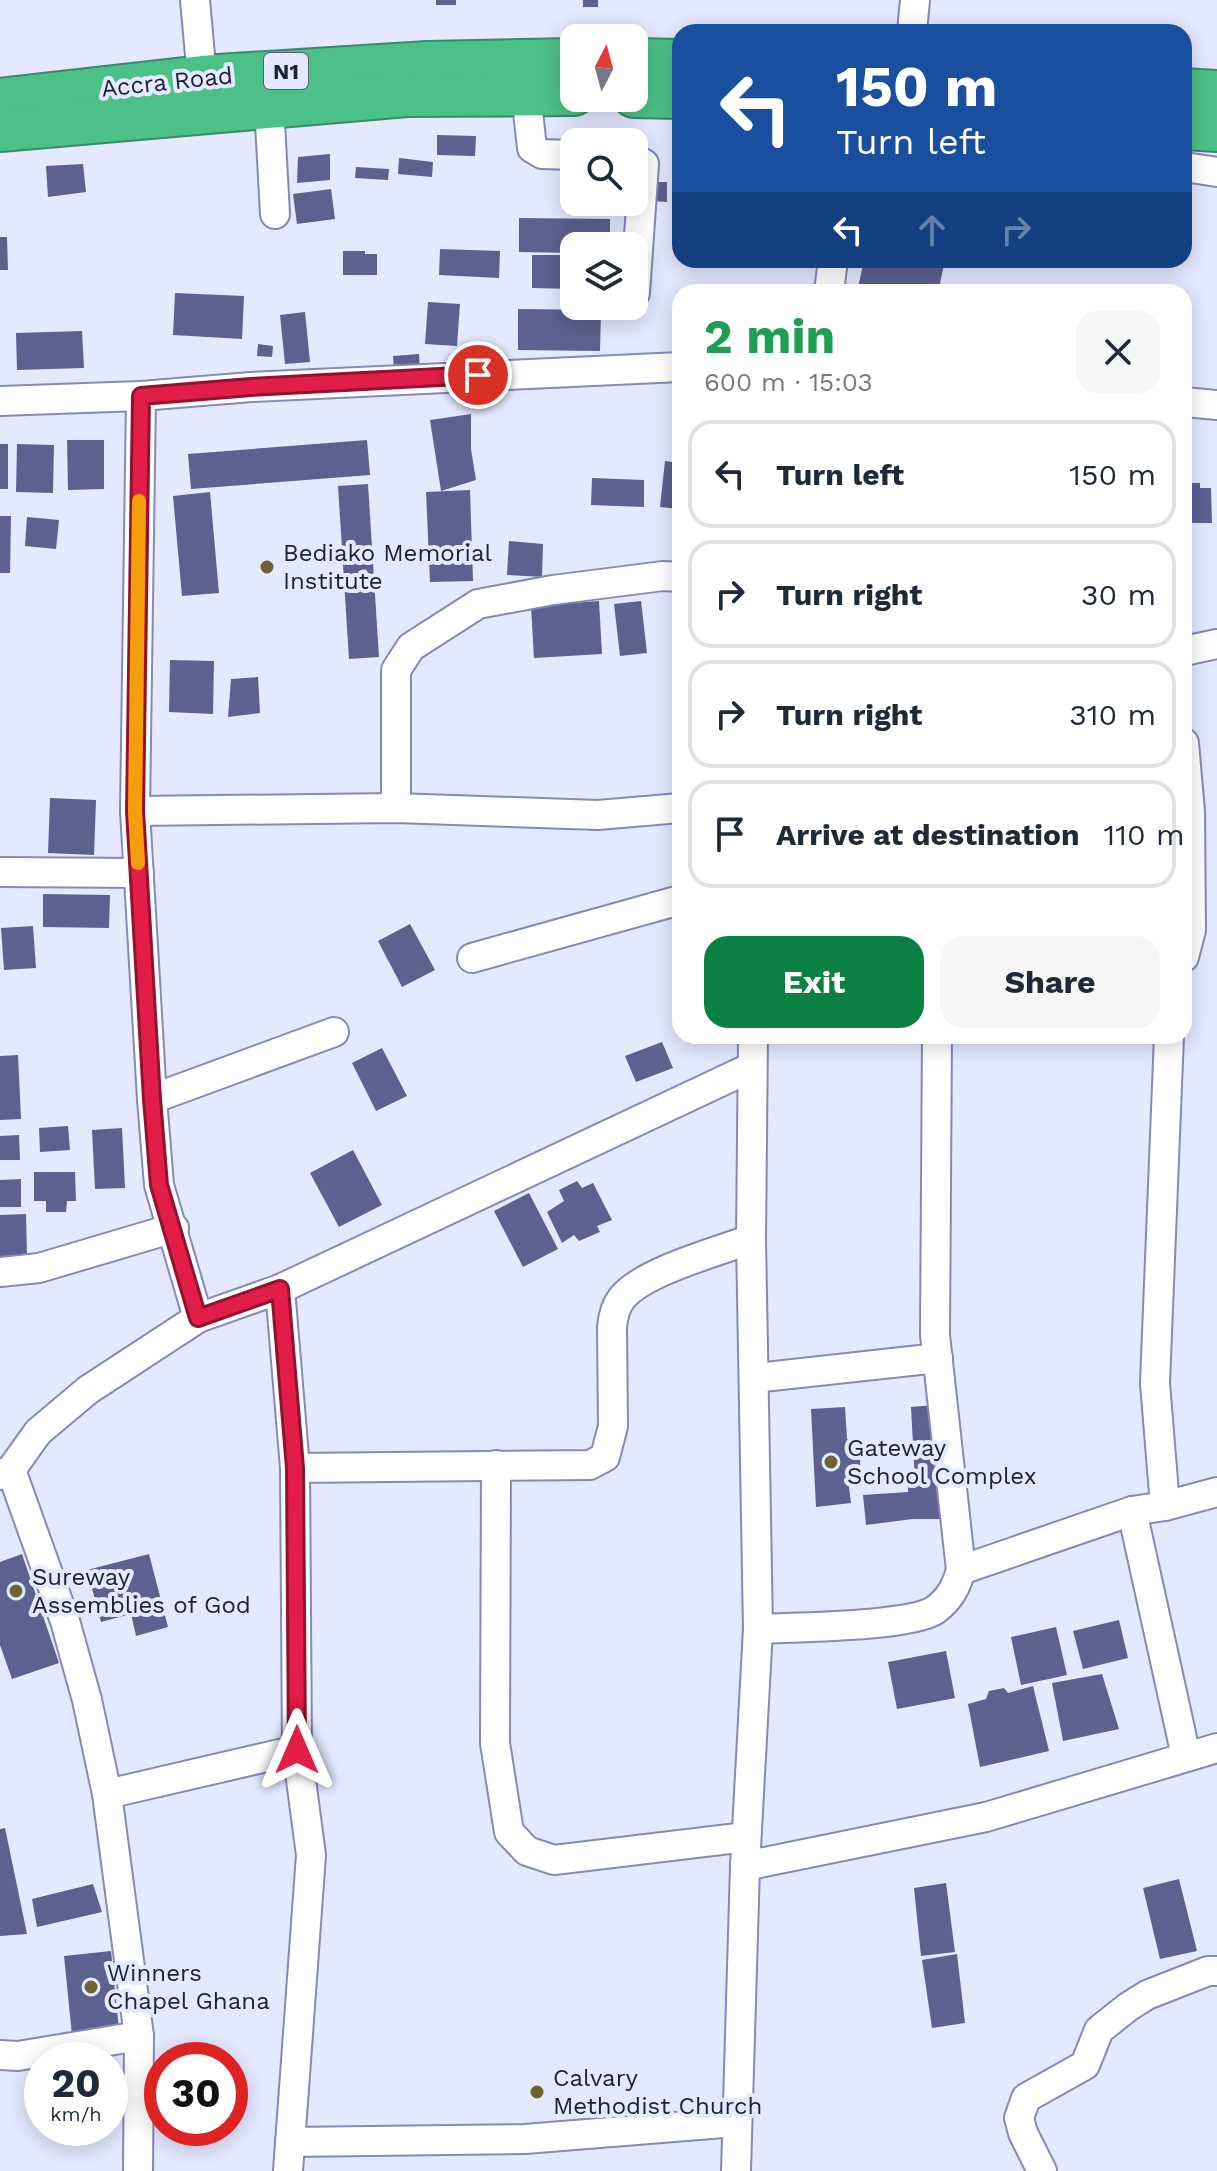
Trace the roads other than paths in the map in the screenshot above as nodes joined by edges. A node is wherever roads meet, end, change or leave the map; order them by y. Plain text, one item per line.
1 (195, 0) edge
2 (915, 0) edge
3 (913, 24) edge
4 (560, 60) edge
5 (648, 60) edge
6 (672, 61) edge
7 (202, 77) junction
8 (1192, 90) edge
9 (1217, 92) edge
10 (526, 93) junction
11 (560, 94) edge
12 (648, 96) edge
13 (672, 97) edge
14 (269, 105) junction
15 (2, 126) edge
16 (1192, 128) edge
17 (1217, 130) edge
18 (560, 155) edge
19 (1192, 167) edge
20 (1217, 172) edge
21 (275, 214) dead end
22 (672, 367) edge
23 (141, 396) junction
24 (0, 401) edge
25 (1192, 403) edge
26 (1217, 405) edge
27 (672, 577) edge
28 (1217, 644) edge
29 (1192, 649) edge
30 (396, 808) junction
31 (672, 809) edge
32 (135, 811) junction
33 (1192, 847) edge
34 (0, 872) edge
35 (139, 873) junction
36 (672, 902) edge
37 (1197, 936) edge
38 (472, 958) dead end
39 (334, 1032) dead end
40 (753, 1044) edge
41 (937, 1044) edge
42 (1169, 1044) edge
43 (752, 1067) junction
44 (152, 1099) junction
45 (174, 1228) junction
46 (751, 1239) junction
47 (0, 1272) edge
48 (280, 1289) junction
49 (198, 1318) junction
50 (938, 1358) junction
51 (755, 1378) junction
52 (496, 1465) junction
53 (295, 1468) junction
54 (5, 1473) edge
55 (1217, 1492) edge
56 (1165, 1506) junction
57 (1132, 1511) junction
58 (961, 1570) junction
59 (758, 1629) junction
60 (1217, 1748) edge
61 (297, 1750) junction
62 (1186, 1756) junction
63 (107, 1794) junction
64 (746, 1837) junction
65 (745, 1866) junction
66 (1217, 1971) edge
67 (139, 2036) junction
68 (0, 2055) edge
69 (736, 2122) junction
70 (290, 2142) junction
71 (138, 2171) edge
72 (288, 2171) edge
73 (736, 2171) edge
74 (1042, 2171) edge

1 - 7 street
2 - 3 street
4 - 7 highway, Accra Road / N1
5 - 6 highway
7 - 15 highway, Accra Road / N1
8 - 9 highway
10 - 11 highway, Accra Road / N1
10 - 14 highway, Accra Road / N1
10 - 18 street
12 - 13 highway
14 - 15 highway, Accra Road / N1
14 - 21 street
16 - 17 highway
19 - 20 street
22 - 23 street
23 - 24 street
23 - 32 street
25 - 26 street
27 - 30 street
28 - 29 street
30 - 31 street
30 - 32 street
32 - 35 street
33 - 37 street
34 - 35 street
35 - 44 street
36 - 38 street
39 - 44 street
40 - 43 street
41 - 50 street
42 - 56 street
43 - 46 street
43 - 48 street
44 - 45 street
45 - 47 street
45 - 49 street
46 - 51 street
46 - 52 street
48 - 49 street
48 - 53 street
49 - 54 street
50 - 51 street
50 - 58 street
51 - 59 street
52 - 53 street
52 - 64 street
53 - 61 street
54 - 63 street
55 - 56 street
56 - 57 street
57 - 58 street
57 - 62 street
58 - 59 street
59 - 64 street
60 - 62 street
61 - 63 street
61 - 70 street
62 - 65 street
63 - 67 street
64 - 65 street
65 - 69 street
66 - 74 street
67 - 68 street
67 - 71 street
69 - 70 street
69 - 73 street
70 - 72 street

